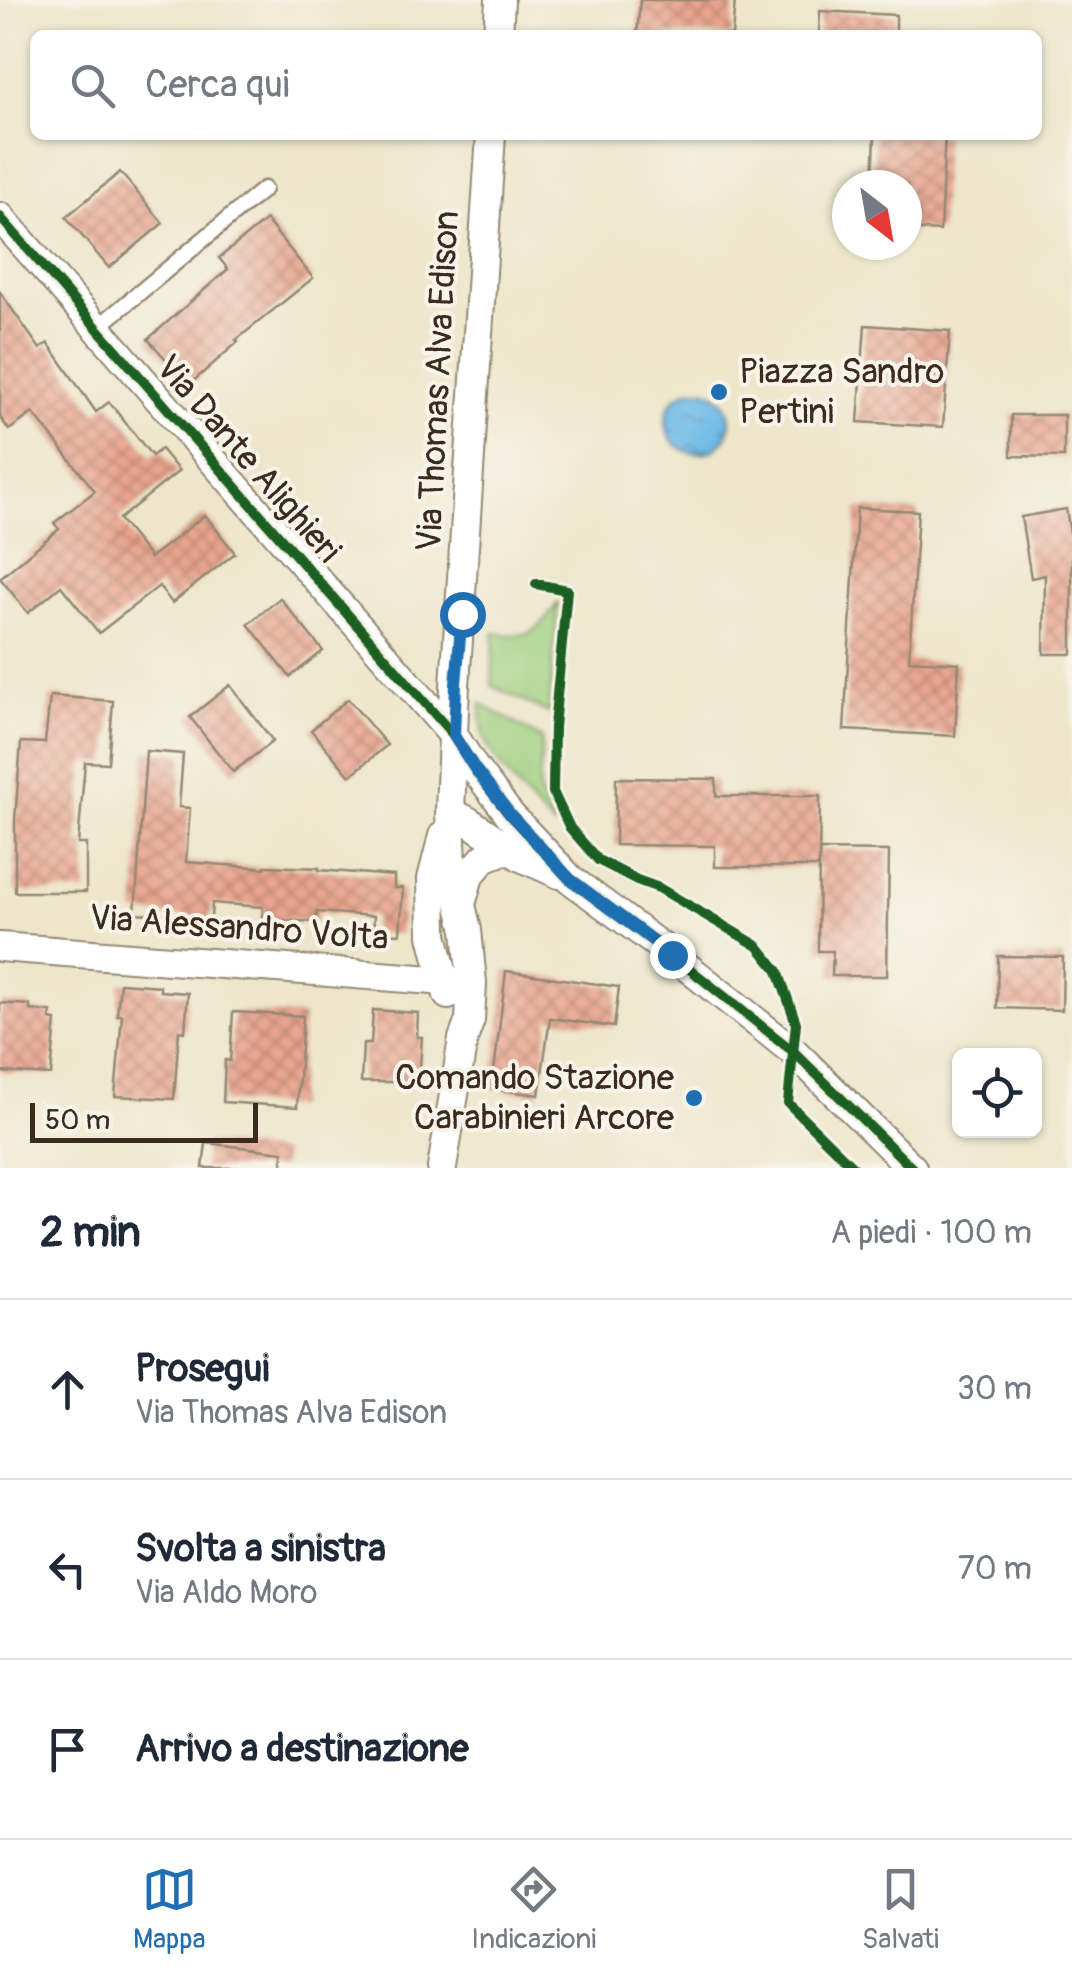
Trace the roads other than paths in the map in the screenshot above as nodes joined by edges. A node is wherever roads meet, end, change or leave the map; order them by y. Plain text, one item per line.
1 (500, 0) edge
2 (498, 30) edge
3 (491, 140) edge
4 (264, 188) dead end
5 (0, 217) edge
6 (97, 328) junction
7 (454, 736) junction
8 (450, 812) junction
9 (509, 848) junction
10 (570, 879) junction
11 (460, 904) junction
12 (0, 947) edge
13 (443, 982) junction
14 (472, 983) junction
15 (463, 1039) junction
16 (442, 1168) edge
17 (912, 1168) edge

1 - 2 street
3 - 7 street, Via Thomas Alva Edison
4 - 6 lane
5 - 6 street, Via Dante Alighieri
6 - 7 street, Via Dante Alighieri
7 - 8 street, Via Thomas Alva Edison
7 - 10 street, Via Dante Alighieri
8 - 9 street
8 - 11 street, Via Thomas Alva Edison
8 - 13 street, Via Thomas Alva Edison
9 - 10 street
9 - 11 street
10 - 17 street
11 - 14 street, Via Thomas Alva Edison
12 - 13 street, Via Alessandro Volta
13 - 14 street, Via Alessandro Volta
13 - 15 street, Via Thomas Alva Edison
14 - 15 street, Via Thomas Alva Edison
15 - 16 street, Via Thomas Alva Edison

